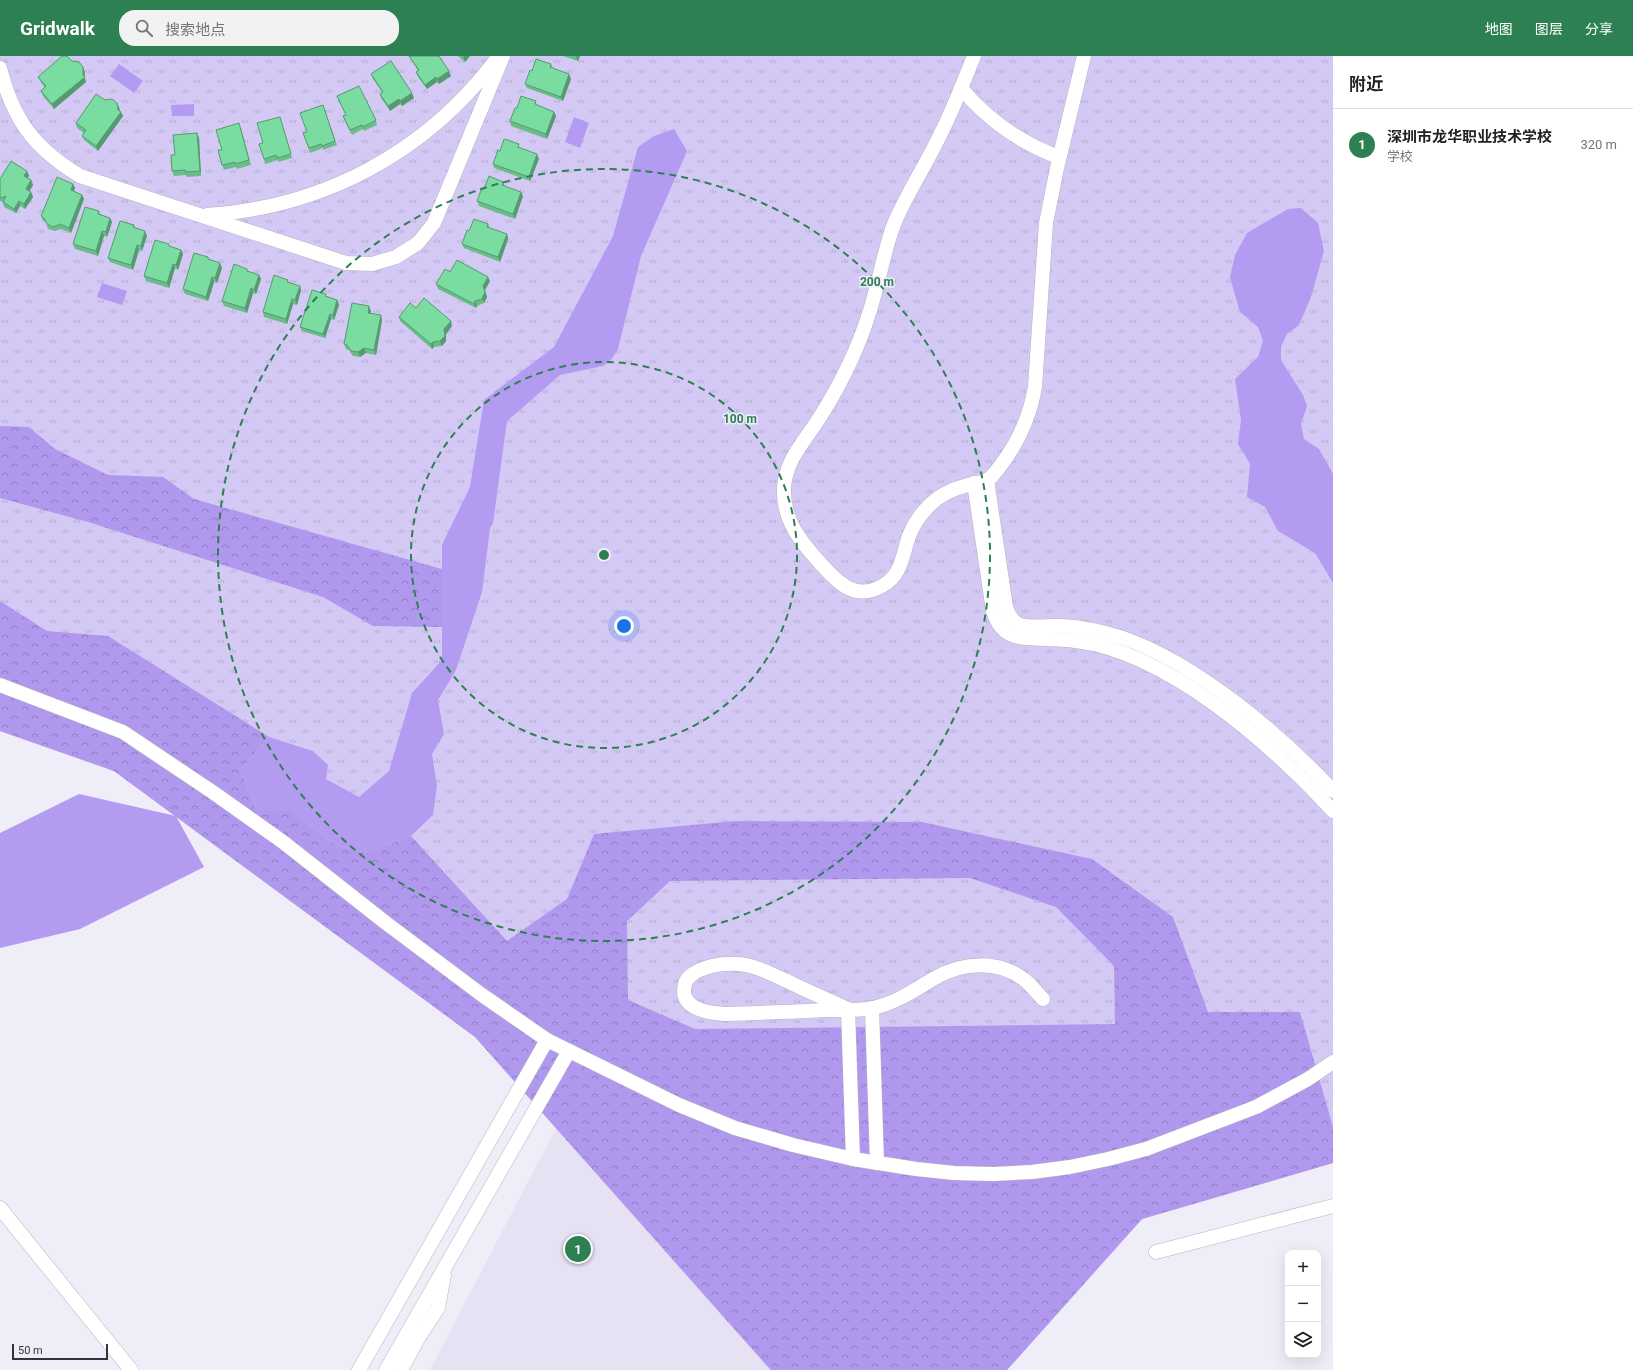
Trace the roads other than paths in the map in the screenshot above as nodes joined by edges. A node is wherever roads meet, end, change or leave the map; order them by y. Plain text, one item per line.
1 (499, 56) edge
2 (503, 56) edge
3 (974, 56) edge
4 (1084, 56) edge
5 (0, 68) edge
6 (961, 88) junction
7 (1059, 157) junction
8 (200, 215) junction
9 (981, 482) junction
10 (0, 685) edge
11 (1333, 791) edge
12 (1333, 811) edge
13 (1043, 999) dead end
14 (872, 1008) junction
15 (848, 1009) junction
16 (547, 1040) junction
17 (569, 1051) junction
18 (1333, 1062) edge
19 (853, 1159) junction
20 (877, 1163) junction
21 (1333, 1206) edge
22 (0, 1208) edge
23 (1156, 1252) dead end
24 (446, 1265) junction
25 (132, 1370) edge
26 (359, 1370) edge
27 (386, 1370) edge
28 (401, 1370) edge

1 - 8 street
2 - 8 street
3 - 6 street
4 - 7 street
5 - 8 street
6 - 7 street
6 - 9 street
7 - 9 street
9 - 11 street
9 - 12 street
10 - 16 street
13 - 14 street
14 - 15 street
14 - 20 street
15 - 15 street
15 - 19 street
16 - 17 street
16 - 26 street
17 - 19 street
17 - 24 street
18 - 20 street
19 - 20 street
21 - 23 street
22 - 25 street
24 - 27 street
24 - 28 street

